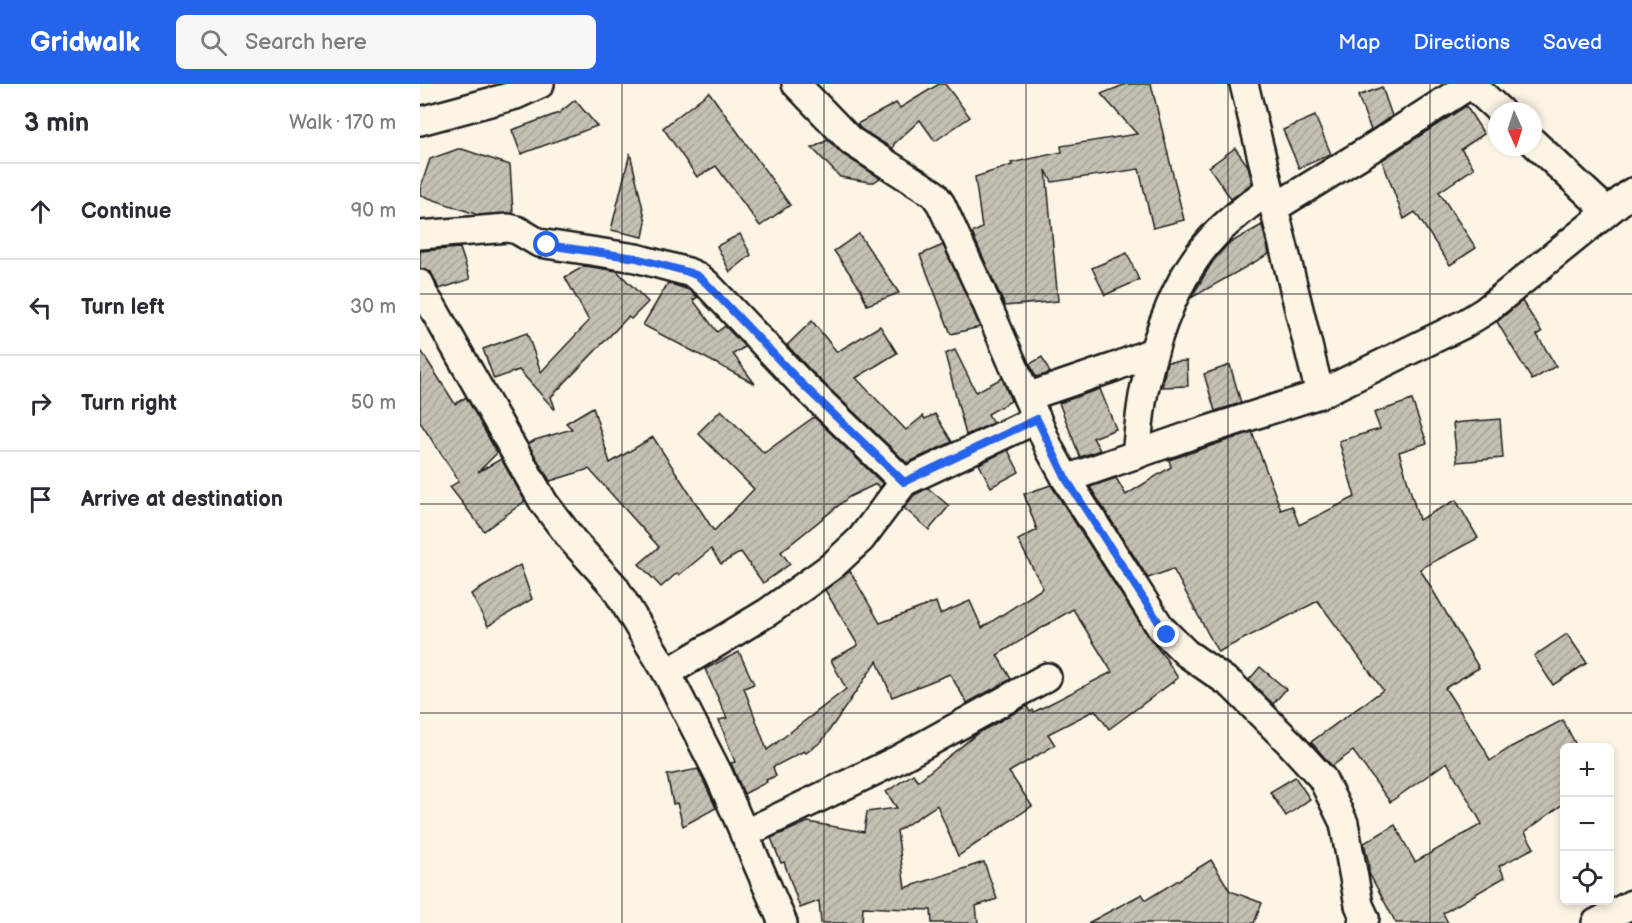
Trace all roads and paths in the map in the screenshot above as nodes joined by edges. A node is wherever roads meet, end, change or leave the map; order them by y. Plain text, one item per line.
1 (540, 84) edge
2 (796, 84) edge
3 (1244, 84) edge
4 (1471, 84) edge
5 (1490, 102) edge
6 (420, 121) edge
7 (1542, 150) edge
8 (1632, 192) edge
9 (1272, 199) junction
10 (1607, 211) junction
11 (420, 236) edge
12 (420, 284) edge
13 (1154, 351) junction
14 (1320, 394) junction
15 (1032, 408) junction
16 (1136, 455) junction
17 (1066, 479) junction
18 (904, 482) junction
19 (667, 673) junction
20 (1047, 677) dead end
21 (744, 834) junction
22 (1632, 904) edge
23 (783, 923) edge
24 (1362, 923) edge
25 (1596, 923) edge

1 - 6 street
2 - 15 street
3 - 9 street
4 - 5 street
4 - 9 street
7 - 10 street
8 - 10 street
9 - 13 street
9 - 14 street
10 - 14 street
11 - 18 street
12 - 19 street
13 - 15 street
13 - 16 street
14 - 16 street
15 - 17 street
15 - 18 street
16 - 17 street
17 - 24 street
18 - 19 street
19 - 21 street
20 - 21 street
21 - 23 street
22 - 25 street

